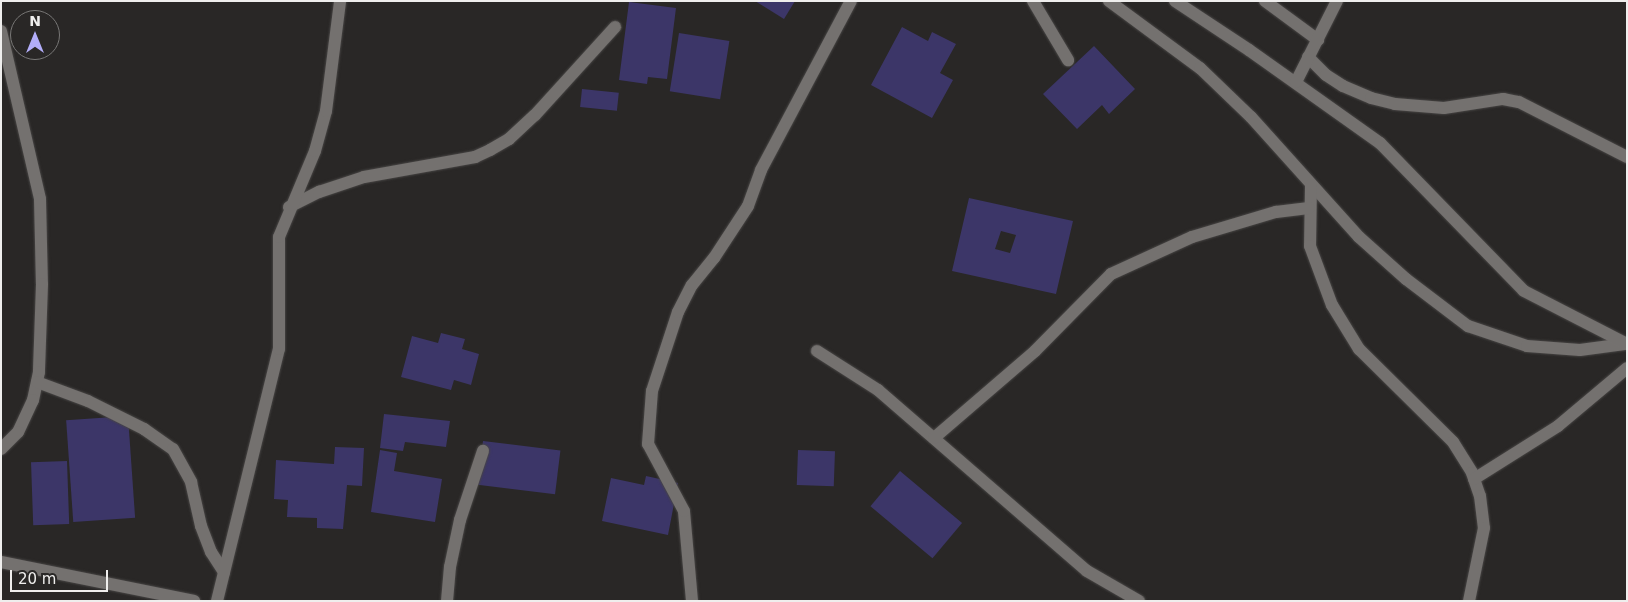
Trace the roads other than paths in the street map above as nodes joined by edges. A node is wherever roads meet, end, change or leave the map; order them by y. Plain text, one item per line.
1 (340, 1) edge
2 (851, 1) edge
3 (1033, 1) edge
4 (1110, 1) edge
5 (1175, 1) edge
6 (1265, 1) edge
7 (1338, 1) edge
8 (615, 26) dead end
9 (1, 31) edge
10 (1318, 40) junction
11 (1308, 57) junction
12 (1068, 60) dead end
13 (1296, 82) junction
14 (1627, 157) edge
15 (1311, 185) junction
16 (289, 207) junction
17 (1309, 208) junction
18 (1626, 344) edge
19 (817, 351) dead end
20 (1627, 368) edge
21 (37, 382) junction
22 (934, 438) junction
23 (1, 449) edge
24 (483, 452) dead end
25 (1474, 479) junction
26 (1, 562) edge
27 (224, 572) junction
28 (194, 601) edge
29 (217, 601) edge
30 (447, 601) edge
31 (692, 601) edge
32 (1139, 601) edge
33 (1469, 601) edge

1 - 16 street
2 - 31 street
3 - 12 street
4 - 15 street
5 - 13 street
6 - 10 street
7 - 10 street
8 - 16 street
9 - 21 street
10 - 11 street
11 - 13 street
11 - 14 street
13 - 18 street
15 - 17 street
15 - 18 street
16 - 27 street
17 - 22 street
17 - 25 street
19 - 22 street
20 - 25 street
21 - 23 street
21 - 27 street
22 - 32 street
24 - 30 street
25 - 33 street
26 - 28 street
27 - 29 street

